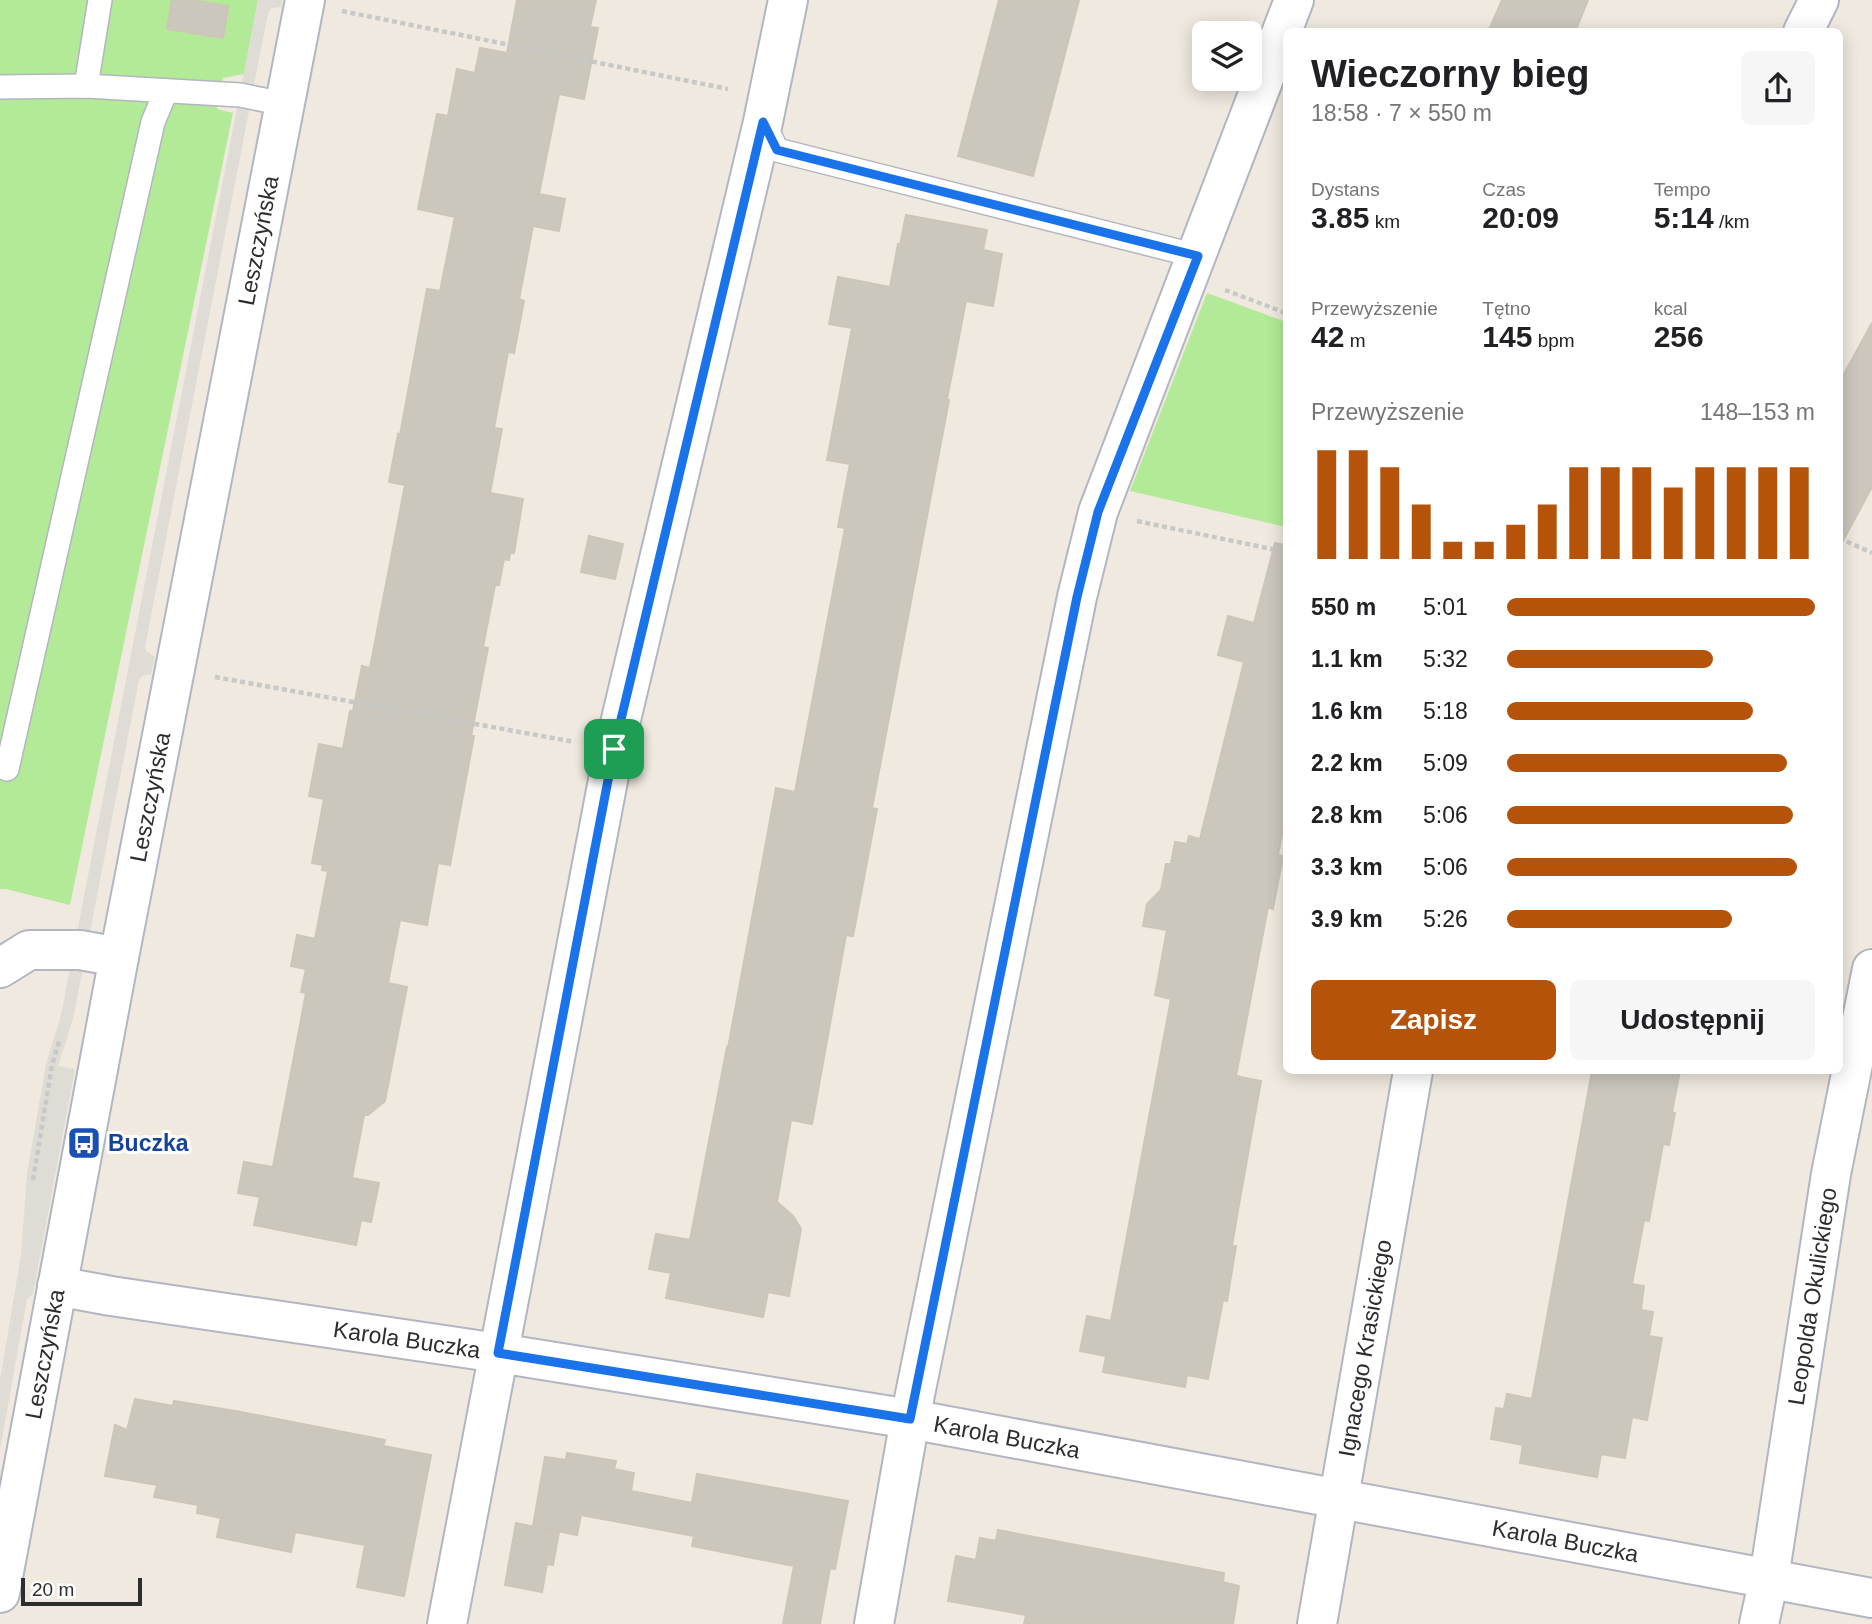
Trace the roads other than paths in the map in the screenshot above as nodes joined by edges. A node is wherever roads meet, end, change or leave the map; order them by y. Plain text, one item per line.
1 (100, 0) edge
2 (788, 0) edge
3 (1294, 0) edge
4 (1819, 0) edge
5 (305, 1) edge
6 (1284, 28) edge
7 (1805, 28) edge
8 (1283, 29) edge
9 (86, 86) junction
10 (0, 88) edge
11 (166, 91) junction
12 (284, 104) junction
13 (763, 122) junction
14 (1198, 256) junction
15 (7, 769) dead end
16 (119, 957) junction
17 (0, 968) edge
18 (1872, 969) edge
19 (1412, 1074) edge
20 (57, 1286) junction
21 (498, 1353) junction
22 (910, 1419) junction
23 (1339, 1499) junction
24 (1769, 1578) junction
25 (0, 1593) edge
26 (1872, 1598) edge
27 (447, 1624) edge
28 (874, 1624) edge
29 (1317, 1624) edge
30 (1759, 1624) edge

1 - 9 lane
2 - 13 street
3 - 6 street
4 - 7 street
5 - 12 street, Leszczyńska
8 - 14 street
9 - 10 lane
9 - 11 lane
11 - 12 lane
11 - 15 lane
12 - 16 street, Leszczyńska
13 - 14 lane
13 - 21 street
14 - 22 street
16 - 17 street
16 - 20 street, Leszczyńska
18 - 24 street, Leopolda Okulickiego
19 - 23 street, Ignacego Krasickiego
20 - 21 street, Karola Buczka
20 - 25 street, Leszczyńska
21 - 22 street, Karola Buczka
21 - 27 street
22 - 23 street, Karola Buczka
22 - 28 street
23 - 24 street, Karola Buczka
23 - 29 street, Ignacego Krasickiego
24 - 26 street, Karola Buczka
24 - 30 street, Leopolda Okulickiego

